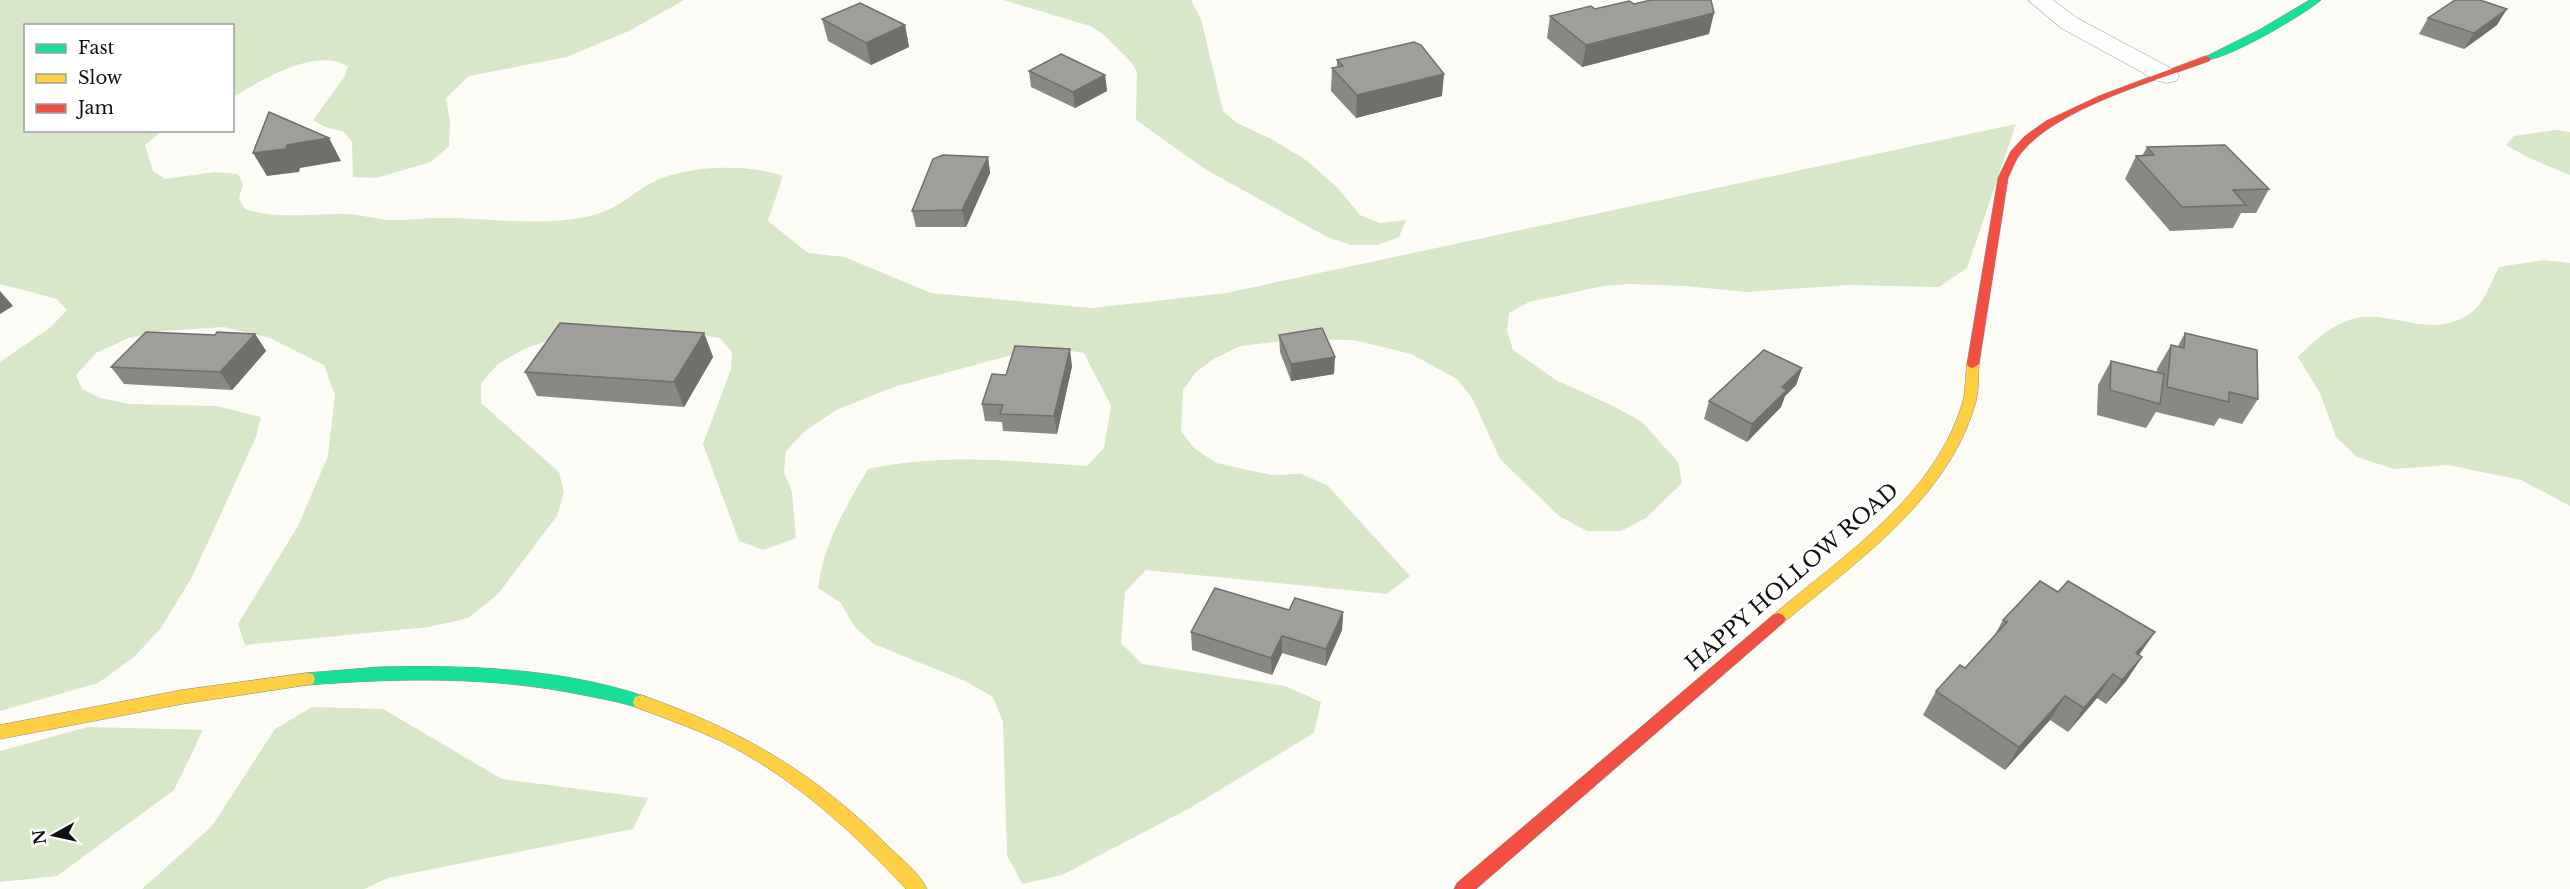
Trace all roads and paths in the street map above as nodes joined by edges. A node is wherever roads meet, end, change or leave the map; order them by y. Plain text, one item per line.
1 (2039, 0) edge
2 (2316, 0) edge
3 (2168, 76) junction
4 (0, 732) edge
5 (918, 889) edge
6 (1463, 889) edge

1 - 3 street
2 - 3 street, HAPPY HOLLOW ROAD
3 - 6 street, HAPPY HOLLOW ROAD
4 - 5 street

